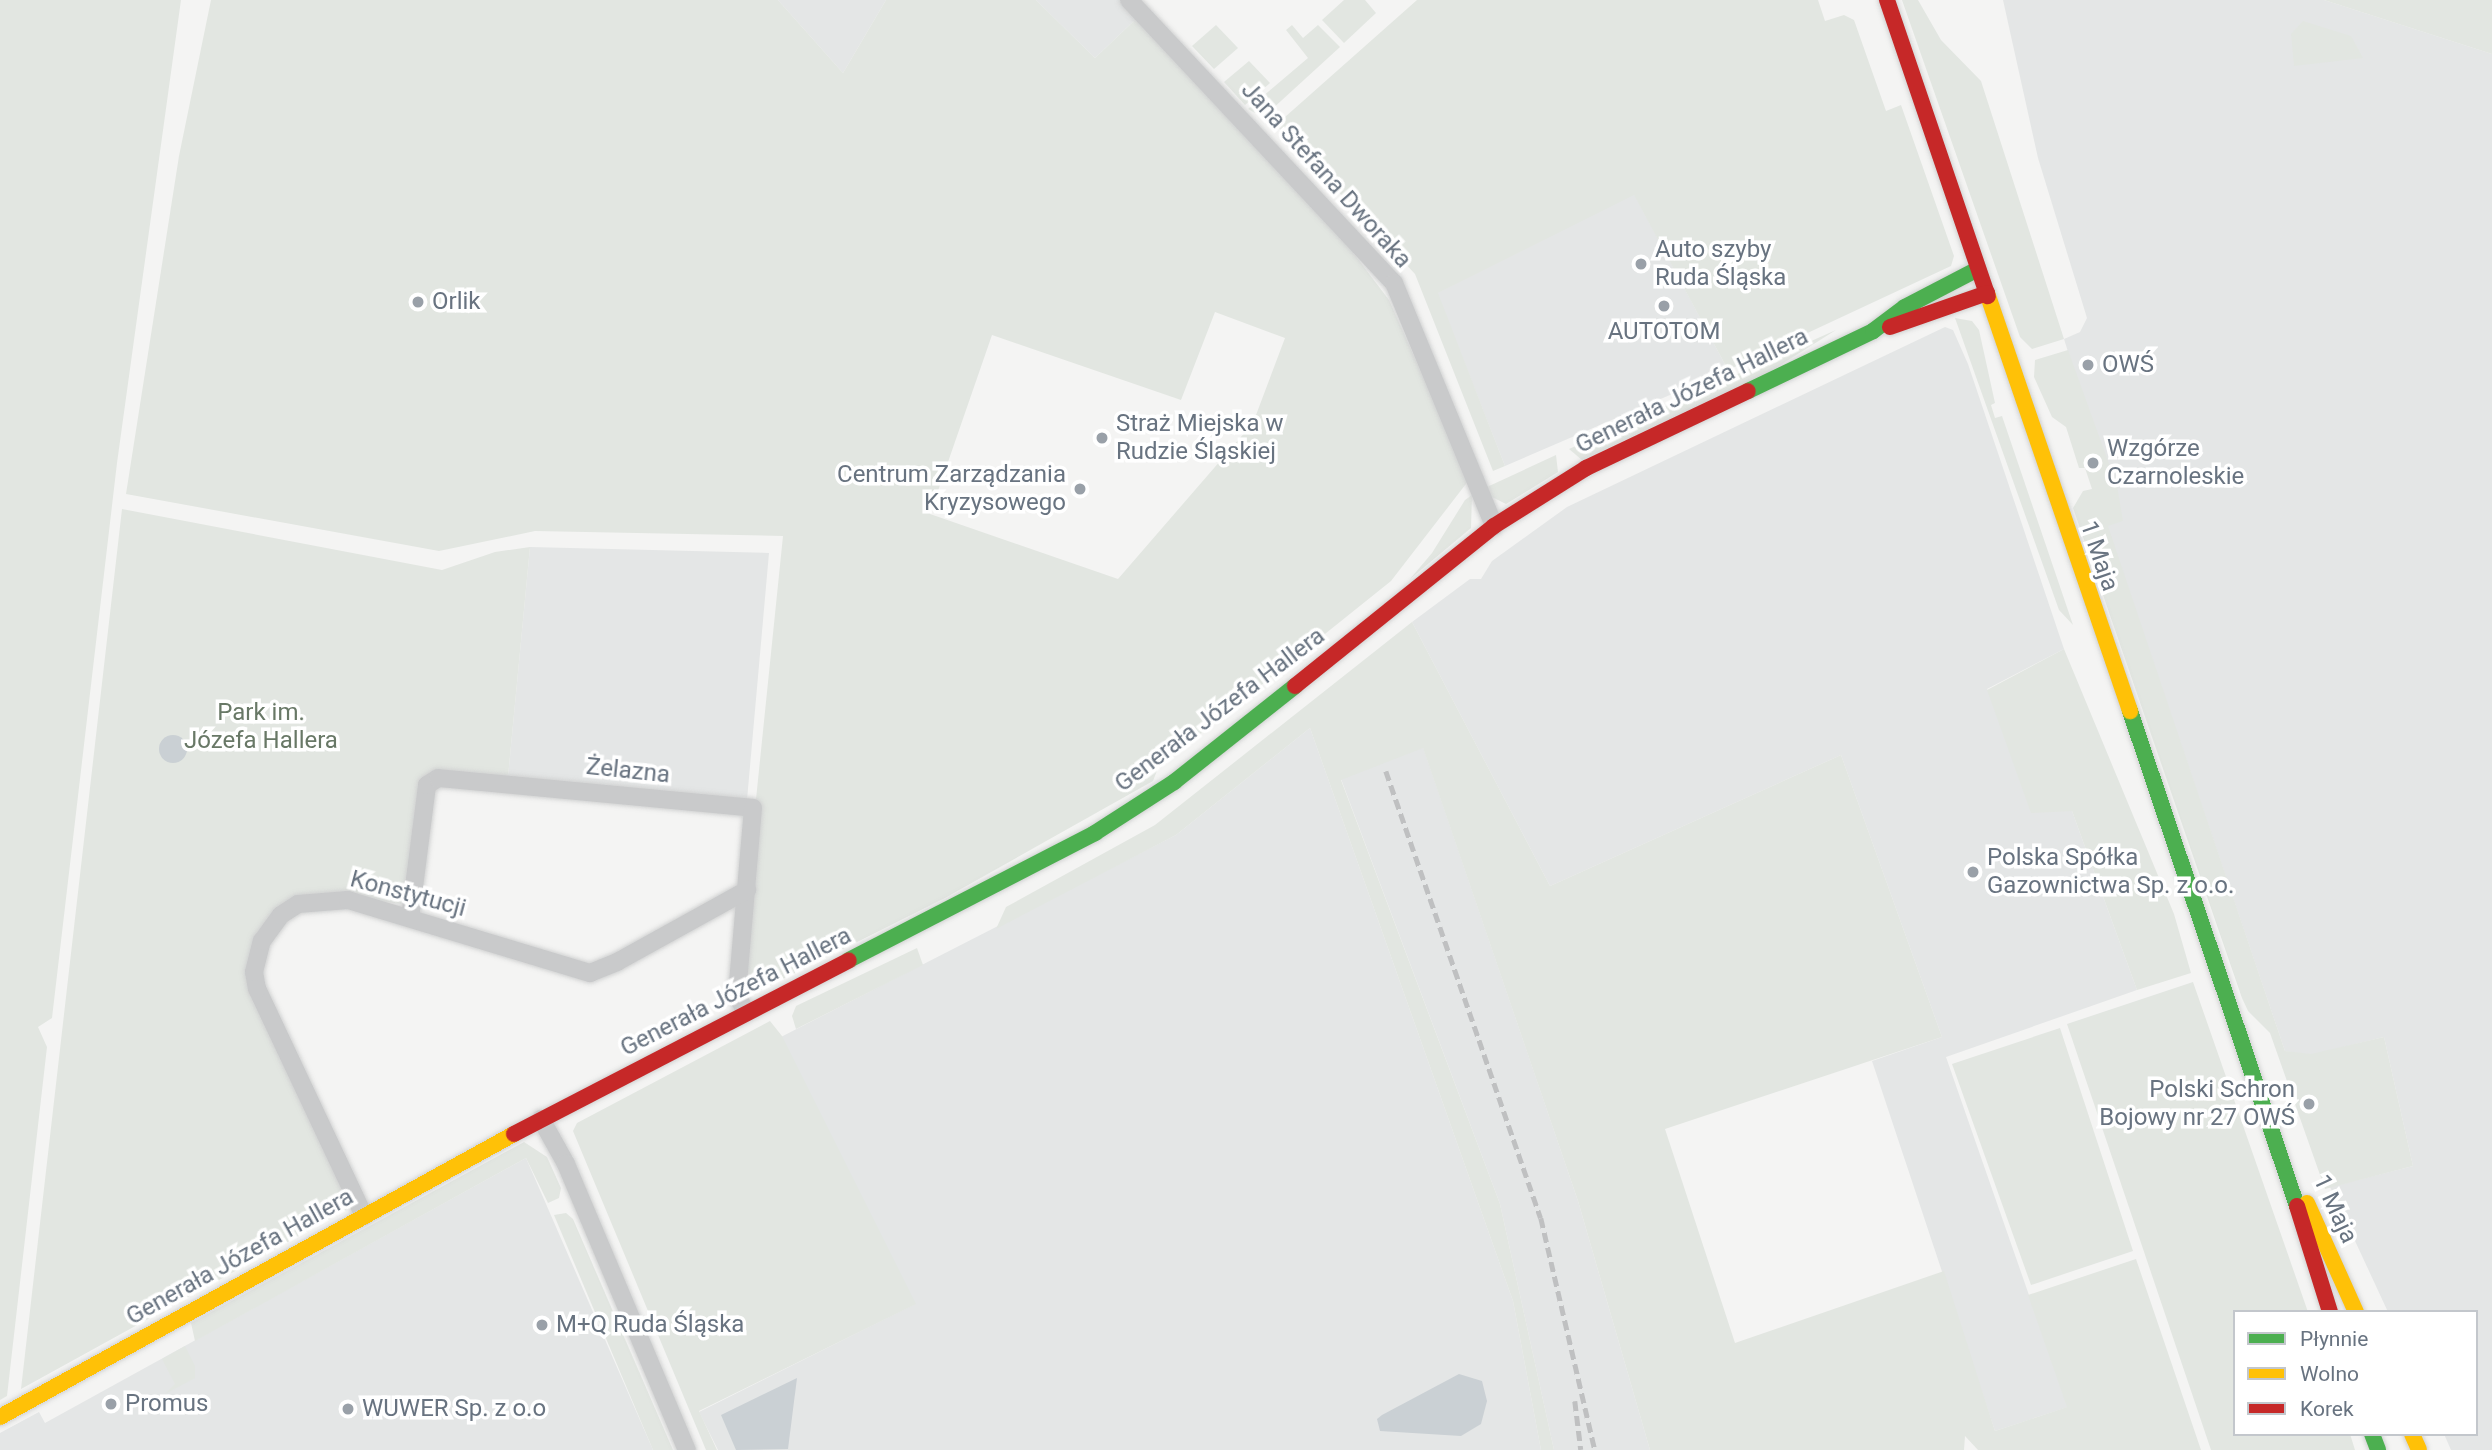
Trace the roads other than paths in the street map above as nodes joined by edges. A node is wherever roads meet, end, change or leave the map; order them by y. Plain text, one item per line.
1 (1129, 0) edge
2 (1887, 0) edge
3 (1978, 269) junction
4 (1987, 293) junction
5 (1873, 331) junction
6 (1494, 526) junction
7 (747, 890) junction
8 (410, 918) junction
9 (746, 1013) junction
10 (541, 1119) junction
11 (2272, 1126) junction
12 (364, 1216) junction
13 (2329, 1310) edge
14 (2355, 1310) edge
15 (0, 1417) edge
16 (687, 1450) edge

1 - 6 street, Jana Stefana Dworaka
2 - 3 street, 1 Maja
3 - 4 street, 1 Maja
3 - 5 street, Generała Józefa Hallera
4 - 5 street, Generała Józefa Hallera
4 - 11 street, 1 Maja
5 - 6 street, Generała Józefa Hallera
6 - 9 street, Generała Józefa Hallera
7 - 8 street, Konstytucji
7 - 8 street, Żelazna
7 - 9 street, Żelazna
8 - 12 street, Konstytucji
9 - 10 street, Generała Józefa Hallera
10 - 12 street, Generała Józefa Hallera
10 - 16 street
11 - 13 street, 1 Maja
11 - 14 street, 1 Maja
12 - 15 street, Generała Józefa Hallera

